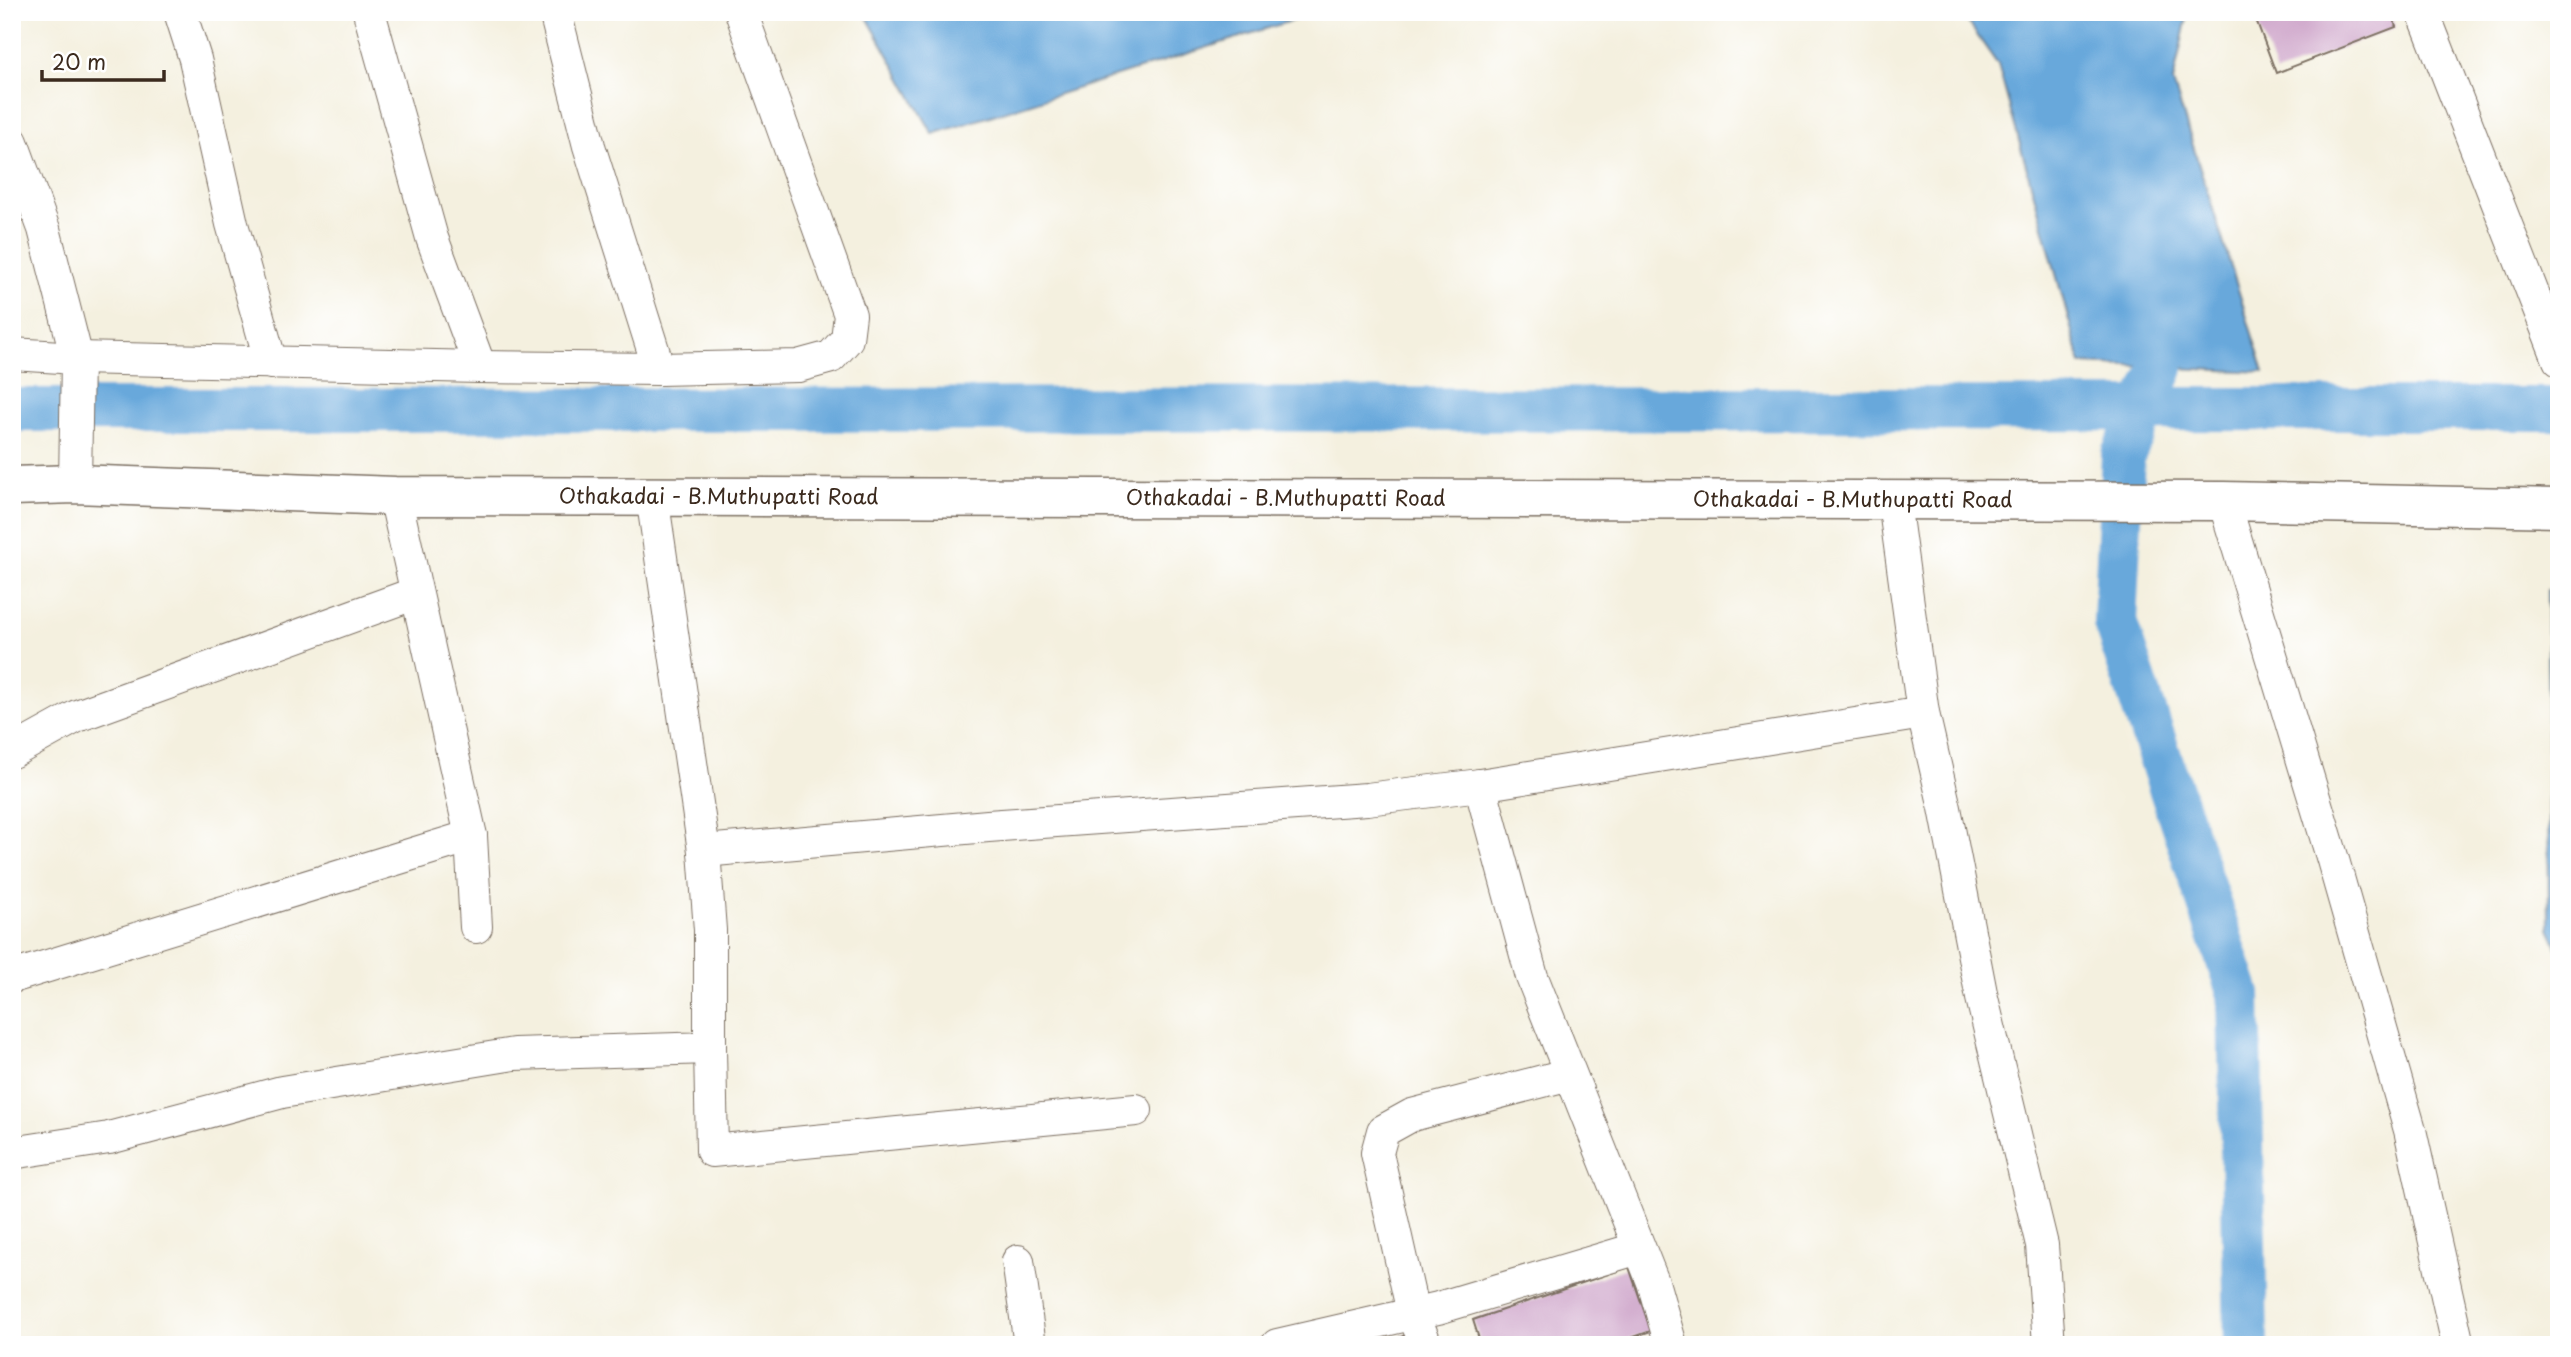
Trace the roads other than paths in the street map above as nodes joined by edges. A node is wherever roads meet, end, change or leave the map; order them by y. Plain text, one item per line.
1 (180, 12) edge
2 (369, 12) edge
3 (555, 12) edge
4 (741, 12) edge
5 (2423, 12) edge
6 (12, 142) edge
7 (12, 354) edge
8 (77, 358) junction
9 (2559, 360) edge
10 (271, 363) junction
11 (480, 367) junction
12 (660, 369) junction
13 (75, 484) junction
14 (12, 486) edge
15 (395, 496) junction
16 (652, 496) junction
17 (1894, 502) junction
18 (2224, 502) junction
19 (2559, 508) edge
20 (416, 593) junction
21 (1923, 713) junction
22 (12, 752) edge
23 (1480, 785) junction
24 (471, 836) junction
25 (704, 851) junction
26 (476, 927) dead end
27 (12, 977) edge
28 (710, 1048) junction
29 (1570, 1074) junction
30 (1136, 1110) dead end
31 (12, 1153) edge
32 (1639, 1248) junction
33 (1018, 1261) dead end
34 (1413, 1313) junction
35 (1030, 1345) edge
36 (1277, 1345) edge
37 (1426, 1345) edge
38 (1671, 1345) edge
39 (2049, 1345) edge
40 (2458, 1345) edge

1 - 10 street
2 - 11 street
3 - 12 street
4 - 12 street
5 - 9 street
6 - 8 street
7 - 8 street
8 - 10 street
8 - 13 street
10 - 11 street
11 - 12 street
13 - 14 main road, Othakadai - B.Muthupatti Road
13 - 15 main road, Othakadai - B.Muthupatti Road
15 - 16 main road, Othakadai - B.Muthupatti Road
15 - 20 street
16 - 17 main road, Othakadai - B.Muthupatti Road
16 - 25 street
17 - 18 main road, Othakadai - B.Muthupatti Road
17 - 21 street
18 - 19 main road, Othakadai - B.Muthupatti Road
18 - 40 street
20 - 22 street
20 - 24 street
21 - 23 street
21 - 39 street
23 - 25 street
23 - 29 street
24 - 26 street
24 - 27 street
25 - 28 street
28 - 30 street
28 - 31 street
29 - 32 street
29 - 34 street
32 - 34 street
32 - 38 street
33 - 35 street
34 - 36 street
34 - 37 street

